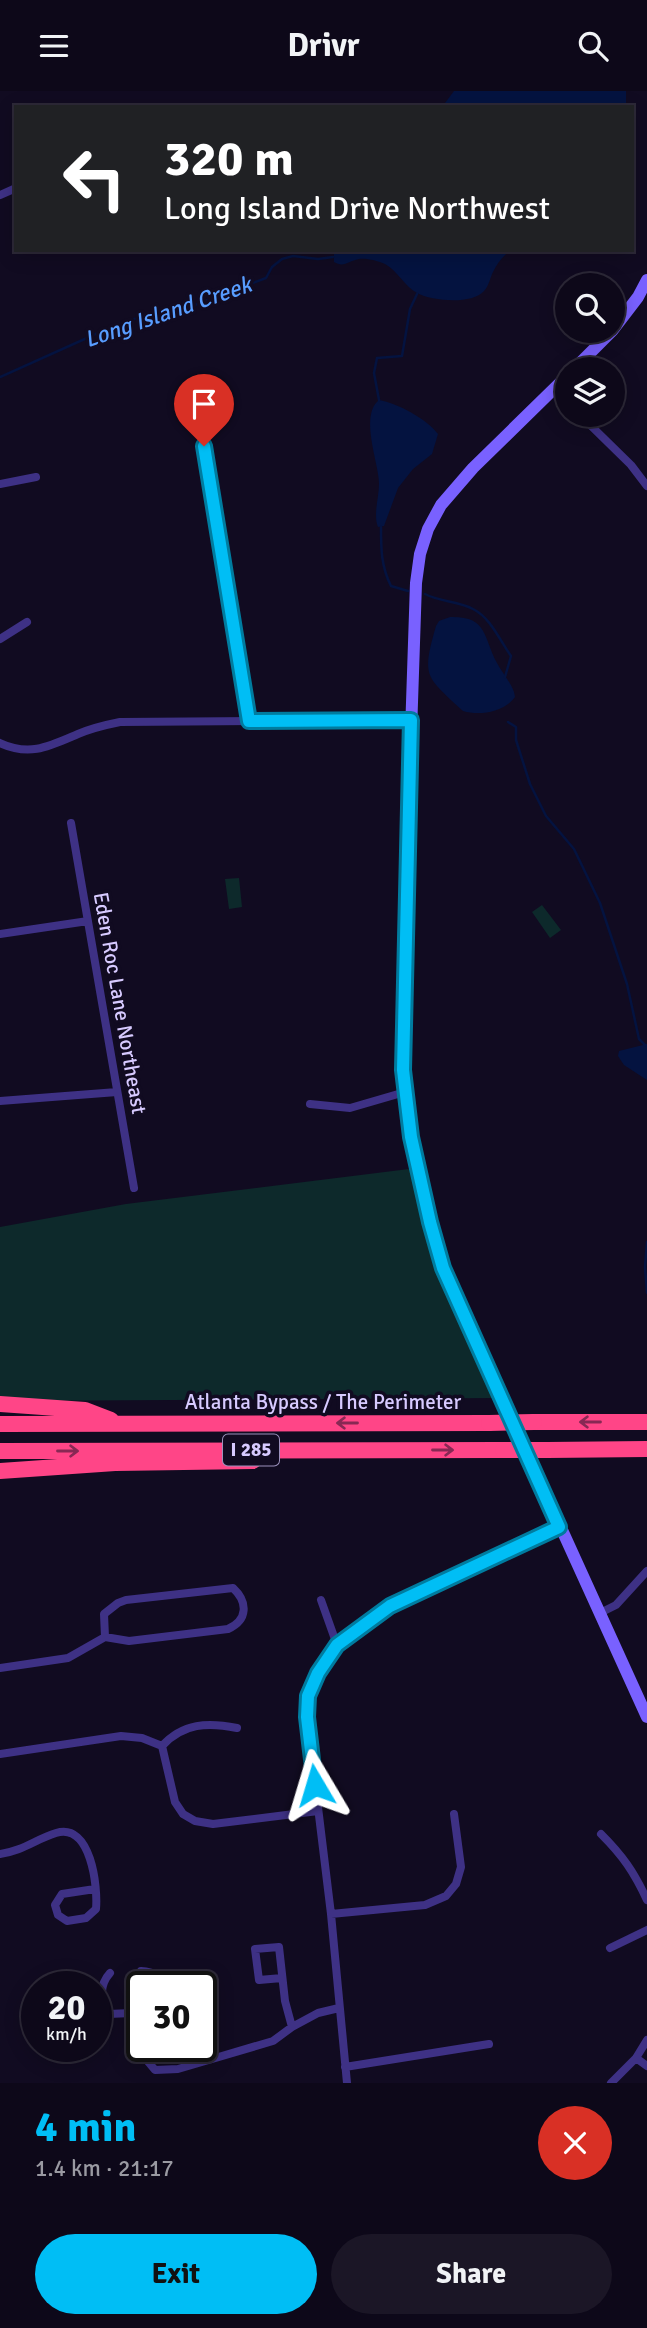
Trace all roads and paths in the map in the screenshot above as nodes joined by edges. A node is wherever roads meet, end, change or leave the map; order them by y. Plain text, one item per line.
1 (647, 280) edge
2 (625, 314) edge
3 (600, 343) edge
4 (586, 357) edge
5 (555, 387) edge
6 (552, 390) junction
7 (555, 393) edge
8 (592, 427) edge
9 (201, 428) dead end
10 (36, 477) dead end
11 (0, 484) edge
12 (647, 487) edge
13 (27, 622) dead end
14 (0, 639) edge
15 (411, 720) junction
16 (249, 721) junction
17 (0, 743) edge
18 (71, 823) dead end
19 (88, 921) junction
20 (0, 934) edge
21 (117, 1092) junction
22 (405, 1092) junction
23 (0, 1101) edge
24 (310, 1104) dead end
25 (134, 1188) dead end
26 (0, 1404) edge
27 (647, 1422) edge
28 (0, 1424) edge
29 (120, 1424) junction
30 (647, 1449) edge
31 (397, 1450) junction
32 (0, 1451) edge
33 (0, 1471) edge
34 (559, 1527) junction
35 (647, 1571) edge
36 (321, 1599) dead end
37 (600, 1613) junction
38 (102, 1639) junction
39 (337, 1645) junction
40 (0, 1668) edge
41 (647, 1717) edge
42 (237, 1728) dead end
43 (162, 1746) junction
44 (0, 1754) edge
45 (318, 1811) junction
46 (454, 1814) dead end
47 (601, 1834) dead end
48 (0, 1854) edge
49 (95, 1889) junction
50 (647, 1900) edge
51 (331, 1914) junction
52 (647, 1930) edge
53 (610, 1948) dead end
54 (282, 1978) junction
55 (339, 2008) junction
56 (292, 2027) junction
57 (647, 2040) edge
58 (489, 2044) dead end
59 (217, 2058) edge
60 (636, 2059) junction
61 (149, 2062) edge
62 (202, 2062) edge
63 (647, 2066) edge
64 (345, 2067) junction
65 (347, 2083) edge
66 (611, 2083) edge

1 - 2 street
3 - 4 street
5 - 6 street
6 - 7 street
6 - 15 street
8 - 12 street
9 - 16 street
10 - 11 street
13 - 14 street
15 - 16 street
15 - 22 street
16 - 17 street
18 - 19 street, Eden Roc Lane Northeast
19 - 20 street
19 - 21 street, Eden Roc Lane Northeast
21 - 23 street
21 - 25 street, Eden Roc Lane Northeast
22 - 24 street
22 - 34 street
26 - 29 highway
27 -> 29 highway, Atlanta Bypass / The Perimeter / I 285, bridge
28 - 29 highway, Atlanta Bypass / The Perimeter / I 285
31 -> 30 highway, I 285, bridge
32 -> 31 highway, I 285
31 - 33 highway
34 - 37 street
34 - 39 street
35 - 37 street
36 - 39 street
37 - 41 street
38 - 38 street
38 - 40 street
39 - 45 street
42 - 43 street
43 - 44 street
43 - 45 street
45 - 51 street
46 - 51 street
47 - 50 street
48 - 49 street
49 - 49 street
51 - 55 street
52 - 53 street
54 - 54 street
54 - 56 street
55 - 56 street
55 - 64 street
56 - 59 street
57 - 60 street
58 - 64 street
60 - 63 street
60 - 66 street
61 - 62 street
64 - 65 street

